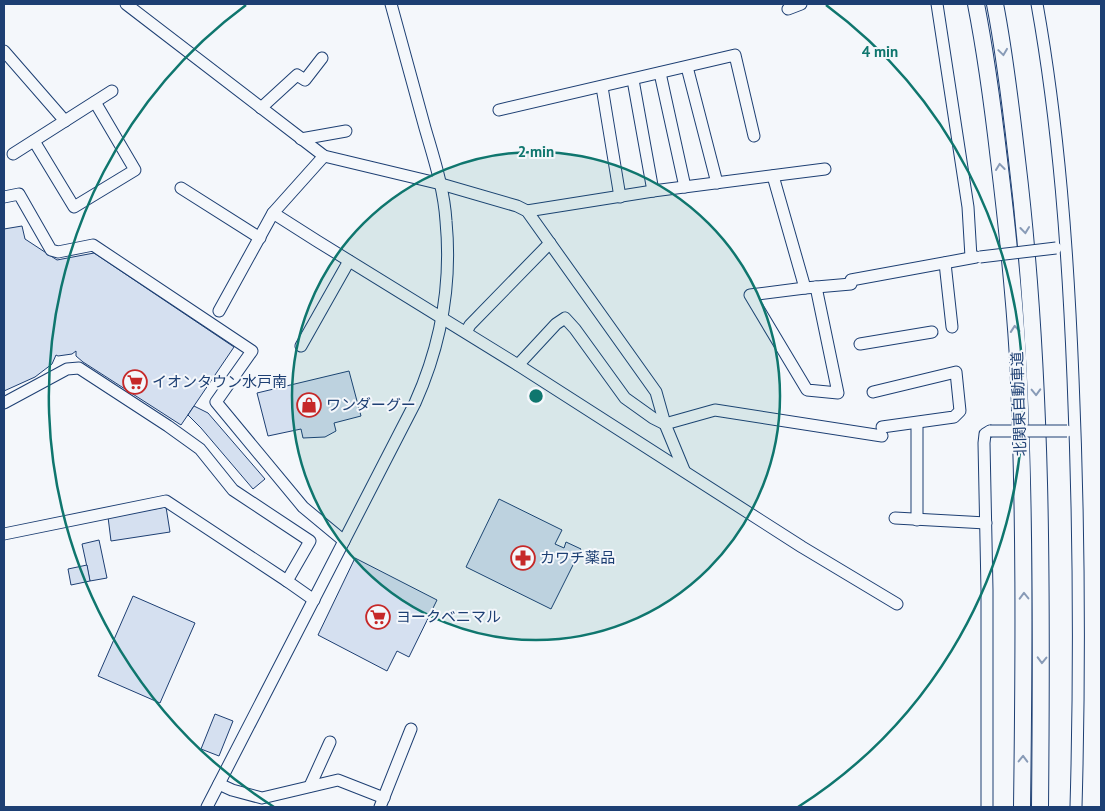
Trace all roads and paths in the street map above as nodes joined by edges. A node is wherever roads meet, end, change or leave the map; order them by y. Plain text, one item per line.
1 (126, 4) edge
2 (391, 4) edge
3 (801, 4) edge
4 (937, 4) edge
5 (976, 4) edge
6 (995, 4) edge
7 (1037, 4) edge
8 (788, 8) dead end
9 (4, 51) edge
10 (322, 58) dead end
11 (687, 67) junction
12 (660, 73) junction
13 (633, 80) junction
14 (602, 87) junction
15 (112, 91) dead end
16 (95, 102) junction
17 (261, 108) junction
18 (499, 110) dead end
19 (65, 121) junction
20 (346, 131) dead end
21 (754, 136) dead end
22 (301, 139) junction
23 (34, 141) junction
24 (13, 154) dead end
25 (324, 156) junction
26 (825, 169) dead end
27 (773, 176) junction
28 (717, 183) junction
29 (441, 184) junction
30 (685, 187) junction
31 (181, 188) dead end
32 (653, 191) junction
33 (4, 197) edge
34 (620, 197) junction
35 (527, 211) junction
36 (273, 213) junction
37 (260, 238) junction
38 (550, 243) junction
39 (1061, 248) junction
40 (975, 257) junction
41 (349, 261) junction
42 (945, 263) junction
43 (810, 287) junction
44 (219, 311) dead end
45 (443, 317) junction
46 (952, 326) dead end
47 (466, 332) junction
48 (932, 332) dead end
49 (860, 344) dead end
50 (301, 346) dead end
51 (518, 365) junction
52 (873, 392) dead end
53 (4, 403) edge
54 (917, 423) junction
55 (666, 424) junction
56 (1071, 431) junction
57 (684, 470) junction
58 (895, 518) dead end
59 (917, 520) junction
60 (986, 523) junction
61 (4, 534) edge
62 (344, 541) junction
63 (287, 581) junction
64 (314, 600) junction
65 (897, 604) dead end
66 (411, 729) dead end
67 (330, 742) dead end
68 (219, 784) junction
69 (310, 786) junction
70 (382, 803) edge
71 (207, 807) edge
72 (987, 807) edge
73 (1022, 807) edge
74 (1040, 807) edge
75 (1076, 807) edge

1 - 17 street
2 - 29 street
3 - 8 street
4 - 40 street
73 -> 5 highway, 北関東自動車道
6 -> 74 highway, 北関東自動車道
7 - 39 street
9 - 19 street
10 - 17 street
11 - 12 street
11 - 21 street
11 - 28 street
12 - 13 street
12 - 30 street
13 - 14 street
13 - 32 street
14 - 18 street
14 - 34 street
15 - 16 street
16 - 19 street
16 - 23 street
17 - 22 street
19 - 23 street
20 - 22 street
22 - 25 street
23 - 24 street
25 - 29 street
25 - 36 street
26 - 27 street
27 - 28 street
27 - 43 street
28 - 30 street
29 - 35 street
29 - 45 street
30 - 32 street
31 - 37 street
32 - 34 street
33 - 62 street
34 - 35 street
35 - 38 street
36 - 37 street
36 - 41 street
37 - 44 street
38 - 47 street
38 - 55 street
39 - 40 street, bridge
39 - 56 street
40 - 42 street
41 - 45 street
41 - 50 street
42 - 43 street
42 - 46 street
43 - 43 street
45 - 47 street
45 - 62 street
47 - 51 street
48 - 49 street
51 - 55 street
51 - 57 street
52 - 54 street
53 - 63 street
54 - 55 street
54 - 59 street
55 - 57 street
56 - 60 street, bridge
56 - 75 street
57 - 65 street
58 - 59 street
59 - 60 street
60 - 72 street
61 - 63 street
62 - 64 street
63 - 64 street
64 - 68 street
66 - 70 street
67 - 69 street
68 - 69 street
68 - 71 street
69 - 70 street

